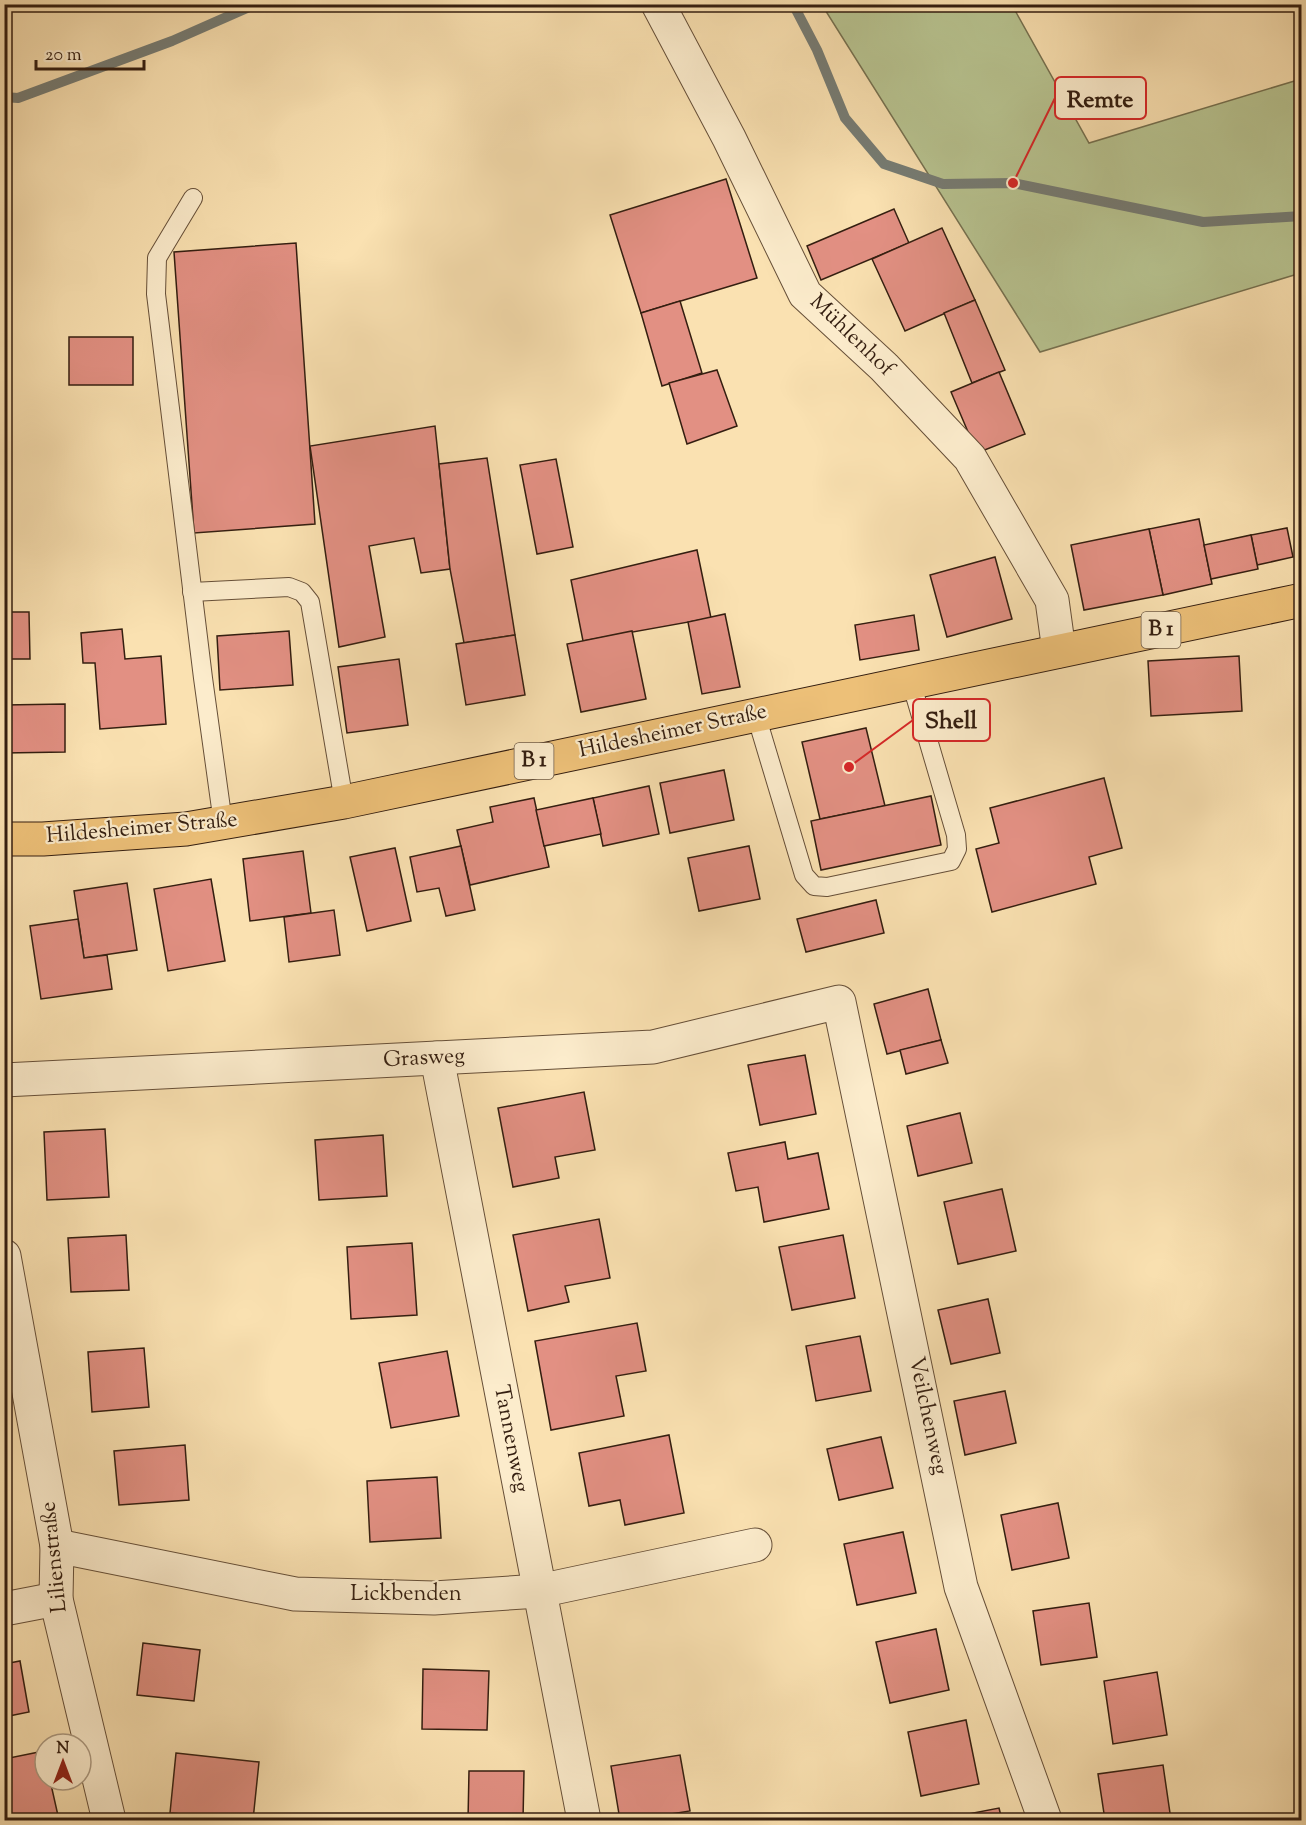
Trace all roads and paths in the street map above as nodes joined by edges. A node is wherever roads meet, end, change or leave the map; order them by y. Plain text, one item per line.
1 (658, 4) edge
2 (193, 198) dead end
3 (192, 591) junction
4 (1302, 600) edge
5 (1059, 651) junction
6 (911, 682) junction
7 (756, 715) junction
8 (344, 802) junction
9 (223, 823) junction
10 (4, 839) edge
11 (839, 1002) joint
12 (437, 1058) junction
13 (4, 1080) edge
14 (4, 1256) edge
15 (756, 1545) dead end
16 (57, 1546) junction
17 (539, 1590) junction
18 (56, 1599) junction
19 (4, 1609) edge
20 (109, 1821) edge
21 (584, 1821) edge
22 (1045, 1821) edge

1 - 5 street, Mühlenhof
2 - 3 lane
3 - 8 lane
3 - 9 lane
4 - 5 main road, Hildesheimer Straße / B 1
5 - 6 main road, Hildesheimer Straße / B 1
6 - 7 main road, Hildesheimer Straße / B 1
6 - 7 lane
7 - 8 main road, Hildesheimer Straße / B 1
8 - 9 main road, Hildesheimer Straße / B 1
9 - 10 main road, Hildesheimer Straße / B 1
11 - 12 street, Grasweg
11 - 22 street, Veilchenweg
12 - 13 street, Grasweg
12 - 17 street, Tannenweg
14 - 16 street, Lilienstraße
15 - 17 street, Lickbenden
16 - 17 street, Lickbenden
16 - 18 street, Lilienstraße
17 - 21 street, Tannenweg
18 - 19 street
18 - 20 street, Lilienstraße

